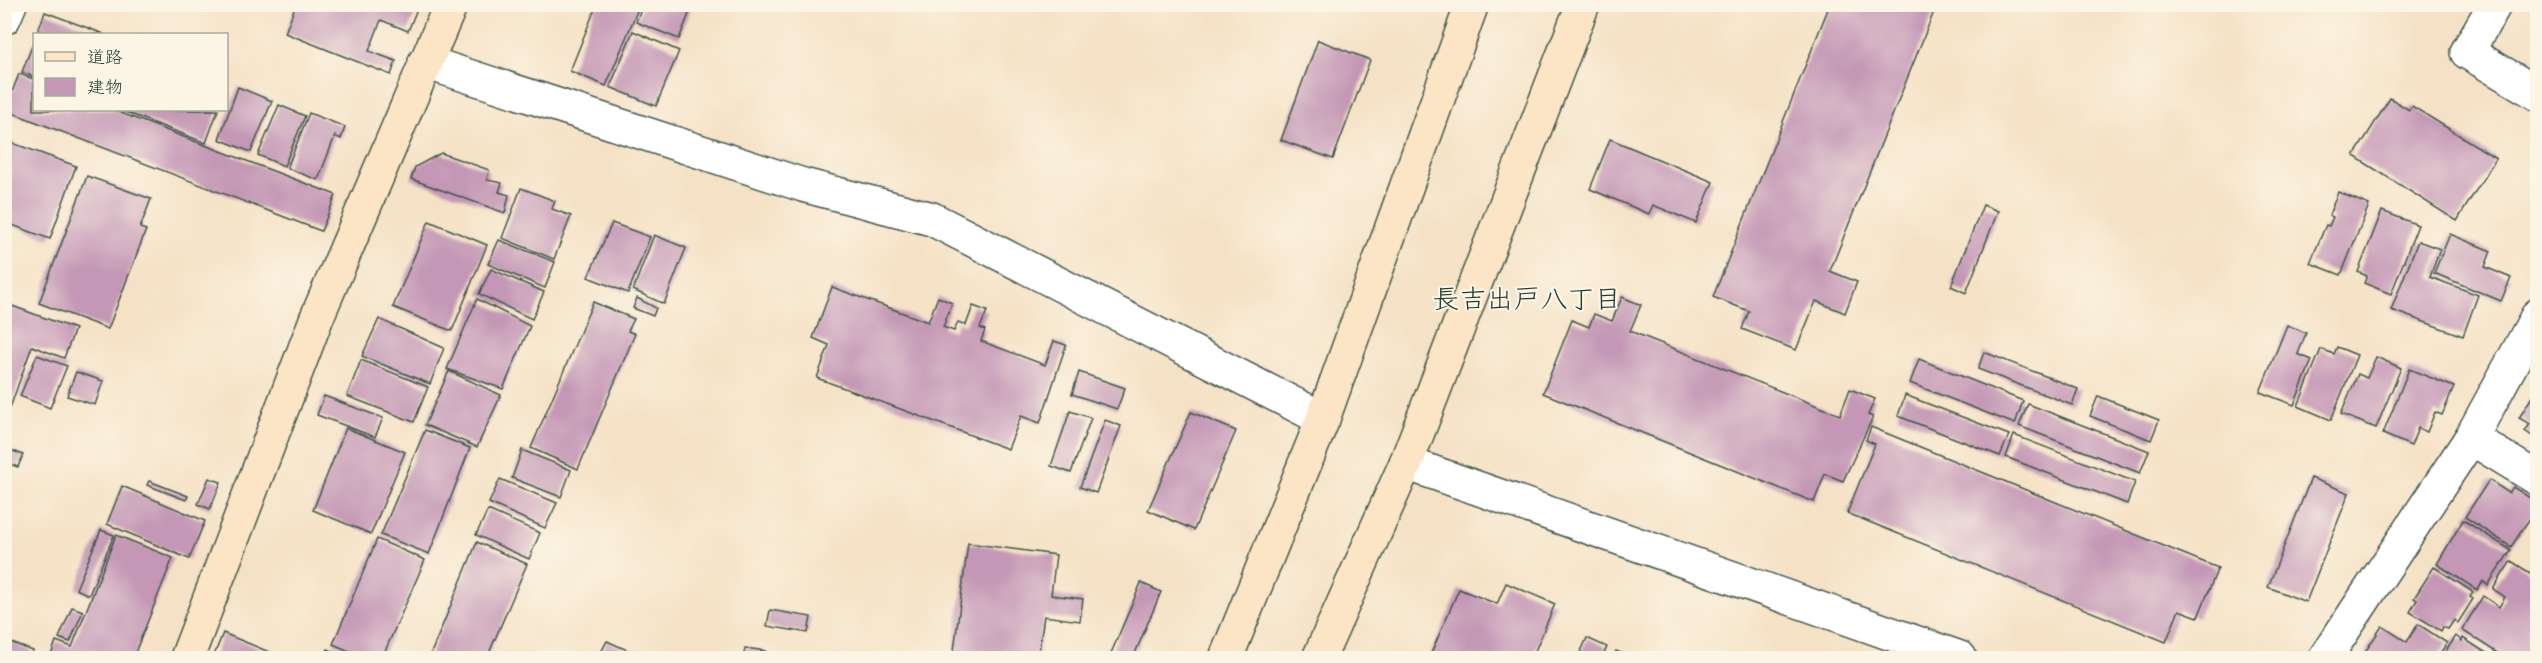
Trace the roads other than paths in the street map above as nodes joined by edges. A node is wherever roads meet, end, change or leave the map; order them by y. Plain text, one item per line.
1 (10, 4) edge
2 (451, 4) edge
3 (1472, 4) edge
4 (1583, 4) edge
5 (2495, 4) edge
6 (4, 18) edge
7 (425, 62) junction
8 (2538, 94) edge
9 (2538, 315) edge
10 (1323, 419) junction
11 (2471, 438) junction
12 (1406, 463) junction
13 (2538, 479) edge
14 (187, 658) edge
15 (1226, 658) edge
16 (1319, 658) edge
17 (1960, 658) edge
18 (2325, 658) edge

1 - 6 street
2 - 7 street
3 - 10 street
4 - 12 street
5 - 8 street
7 - 10 street
7 - 14 street
9 - 11 street
10 - 15 street
11 - 13 street
11 - 18 street
12 - 16 street
12 - 17 street

